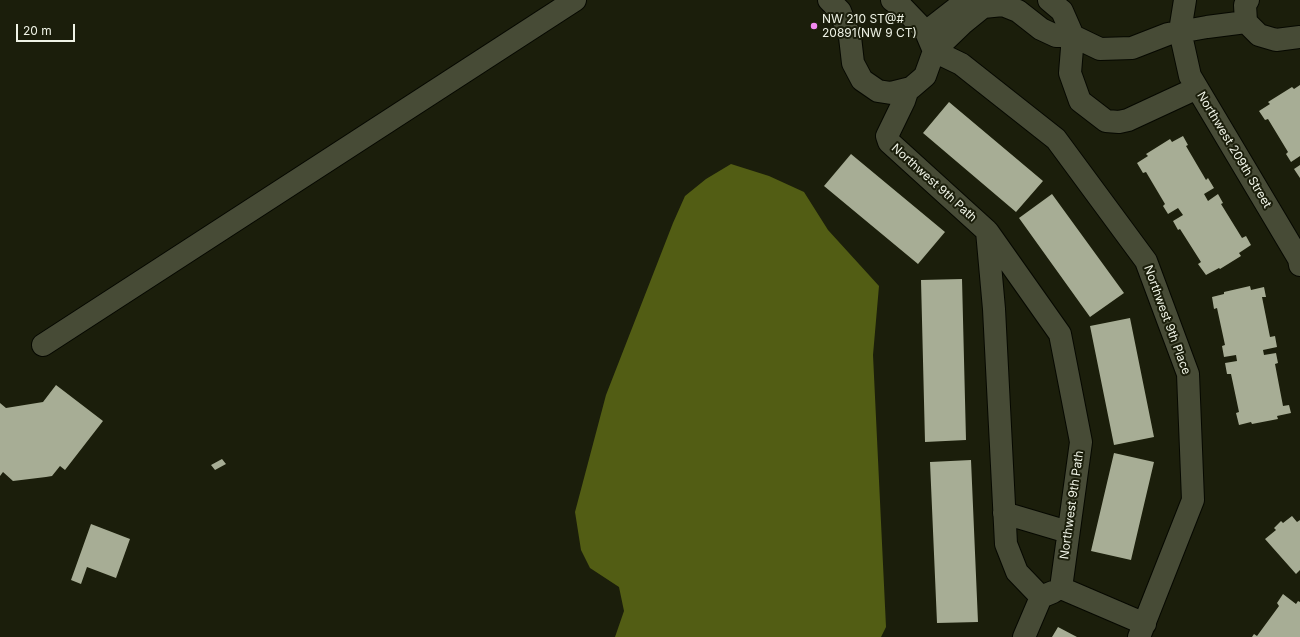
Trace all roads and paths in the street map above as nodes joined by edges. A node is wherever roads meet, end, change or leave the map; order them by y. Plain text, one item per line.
1 (575, 0) edge
2 (829, 0) edge
3 (892, 0) edge
4 (967, 0) edge
5 (1049, 0) edge
6 (1185, 0) edge
7 (1248, 0) edge
8 (1246, 22) junction
9 (1180, 31) junction
10 (1073, 36) junction
11 (1300, 37) edge
12 (930, 41) junction
13 (1197, 88) junction
14 (908, 89) junction
15 (987, 231) junction
16 (1300, 265) edge
17 (43, 345) dead end
18 (1004, 513) junction
19 (1068, 532) junction
20 (1061, 588) junction
21 (1041, 597) junction
22 (1142, 631) edge
23 (1024, 637) edge

1 - 17 street
2 - 14 street
3 - 12 street, Northwest 9th Place
4 - 12 street
5 - 10 street
6 - 9 street, Northwest 209th Street
7 - 8 street
8 - 9 street
8 - 11 street
9 - 10 street
9 - 13 street, Northwest 209th Street
10 - 12 street
10 - 13 street
12 - 14 street
12 - 22 street, Northwest 9th Place
13 - 16 street, Northwest 209th Street
14 - 15 street, Northwest 9th Path
15 - 18 street, Northwest 9th Path
15 - 19 street, Northwest 9th Path
18 - 19 street
18 - 21 street, Northwest 9th Path
19 - 20 street, Northwest 9th Path
20 - 21 street
20 - 22 street
21 - 23 street

